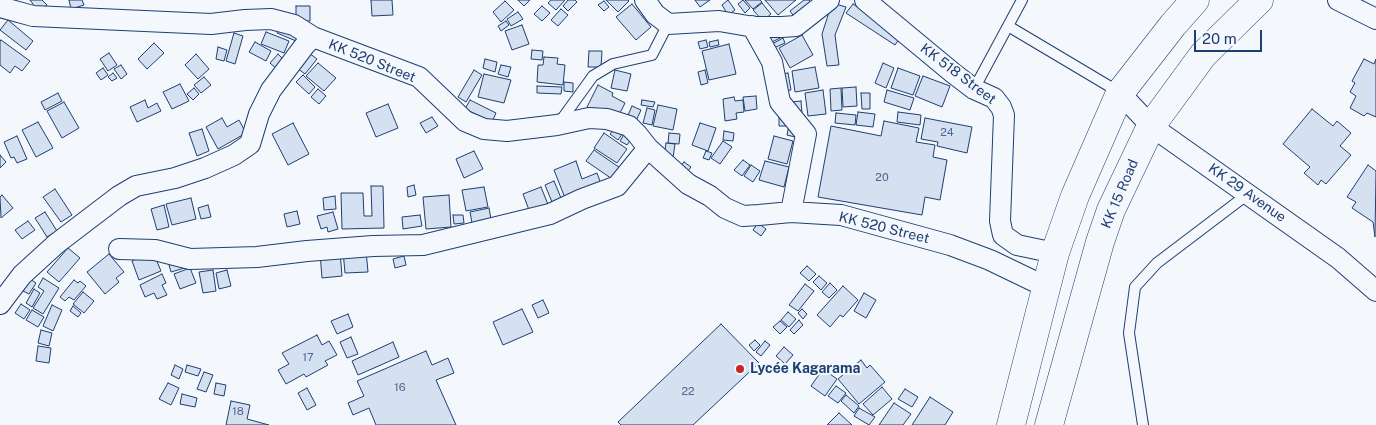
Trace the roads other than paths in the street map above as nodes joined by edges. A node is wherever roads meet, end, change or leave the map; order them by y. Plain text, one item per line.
1 (645, 0) edge
2 (829, 0) edge
3 (865, 0) edge
4 (1022, 0) edge
5 (1195, 0) edge
6 (1260, 0) edge
7 (1338, 0) edge
8 (0, 7) edge
9 (1376, 18) edge
10 (668, 24) junction
11 (752, 26) junction
12 (1008, 26) junction
13 (313, 37) junction
14 (974, 89) junction
15 (1120, 93) junction
16 (557, 125) junction
17 (1150, 126) junction
18 (648, 148) junction
19 (1248, 194) junction
20 (791, 212) junction
21 (119, 249) dead end
22 (1055, 253) junction
23 (1046, 287) junction
24 (1376, 291) edge
25 (0, 304) edge
26 (1011, 425) edge
27 (1049, 425) edge
28 (1143, 425) edge

1 - 10 street
2 - 11 street
3 - 14 street, KK 518 Street
4 - 12 lane
5 - 15 highway
6 - 17 highway, KK 15 Road
7 - 9 street
8 - 13 street, KK 520 Street
10 - 11 street
10 - 16 lane
11 - 20 street
12 - 14 lane
12 - 15 lane
13 - 16 street, KK 520 Street
13 - 25 street
14 - 22 street, KK 518 Street
15 - 17 street, KK 29 Avenue
15 - 22 highway
16 - 18 street, KK 520 Street
17 - 19 street, KK 29 Avenue
17 - 27 highway, KK 15 Road
18 - 20 street, KK 520 Street
18 - 21 street
19 - 24 street, KK 29 Avenue
19 - 28 lane
20 - 23 street, KK 520 Street
22 - 23 highway
23 - 26 highway

